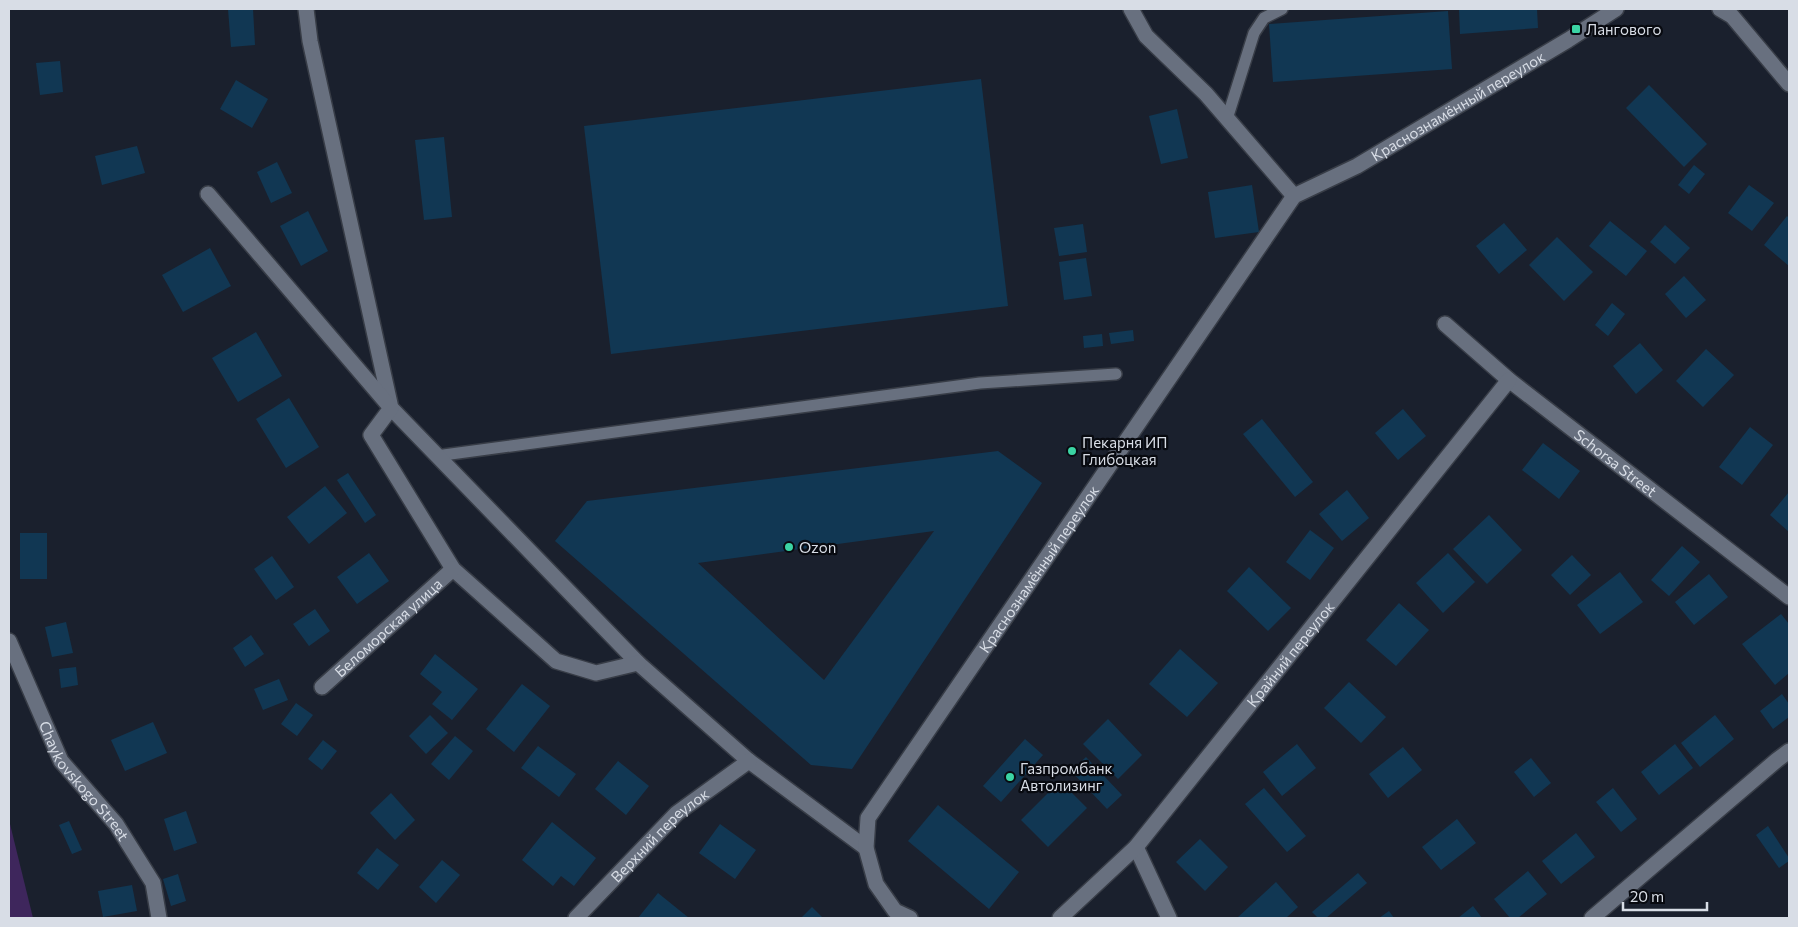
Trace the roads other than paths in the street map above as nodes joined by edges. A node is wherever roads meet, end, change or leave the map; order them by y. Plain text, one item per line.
1 (306, 9) edge
2 (1131, 9) edge
3 (1282, 9) edge
4 (1616, 9) edge
5 (1720, 9) edge
6 (1789, 84) edge
7 (1227, 119) junction
8 (208, 194) dead end
9 (1294, 196) junction
10 (1445, 324) dead end
11 (1116, 374) dead end
12 (1509, 380) junction
13 (391, 408) junction
14 (436, 456) junction
15 (453, 569) junction
16 (1789, 596) edge
17 (9, 641) edge
18 (638, 664) junction
19 (322, 687) dead end
20 (1789, 751) edge
21 (749, 761) junction
22 (1136, 847) junction
23 (866, 848) junction
24 (159, 918) edge
25 (576, 918) edge
26 (910, 918) edge
27 (1060, 918) edge
28 (1169, 918) edge
29 (1592, 918) edge

1 - 13 street
2 - 7 street
3 - 7 lane
4 - 9 street, Краснознамённый переулок
5 - 6 street
7 - 9 street
8 - 13 street
9 - 23 street, Краснознамённый переулок
10 - 12 street, Schorsa Street
11 - 14 lane
12 - 16 street, Schorsa Street
12 - 22 street, Крайний переулок
13 - 14 street
13 - 15 street
14 - 18 street
15 - 18 street
15 - 19 street, Беломорская улица
17 - 24 street, Chaykovskogo Street
18 - 21 street
20 - 29 street
21 - 23 street
21 - 25 street, Верхний переулок
22 - 27 street, Крайний переулок
22 - 28 street
23 - 26 street, Краснознамённый переулок

